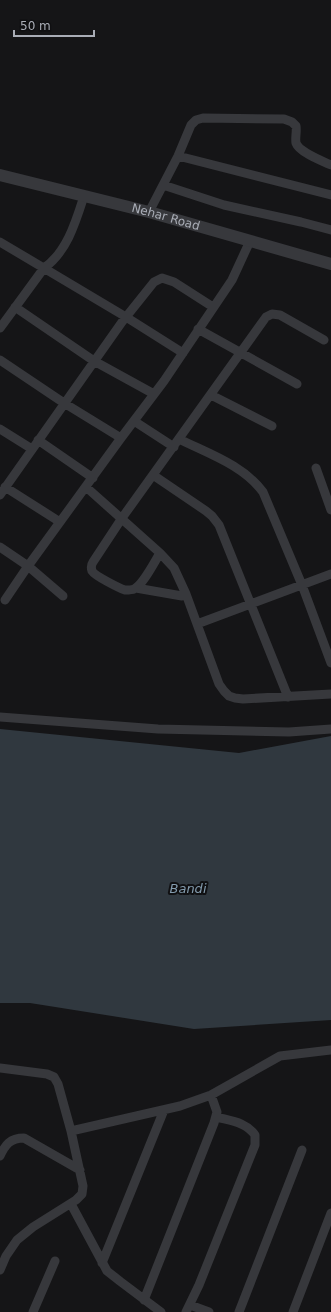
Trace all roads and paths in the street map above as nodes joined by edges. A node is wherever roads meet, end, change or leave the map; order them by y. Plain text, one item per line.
1 (178, 156) junction
2 (331, 165) edge
3 (0, 175) edge
4 (163, 185) junction
5 (84, 196) junction
6 (331, 196) edge
7 (149, 212) junction
8 (331, 230) edge
9 (250, 241) junction
10 (0, 242) edge
11 (331, 264) edge
12 (44, 268) junction
13 (15, 307) junction
14 (213, 307) junction
15 (126, 317) junction
16 (0, 328) edge
17 (198, 329) junction
18 (324, 340) dead end
19 (183, 353) junction
20 (241, 353) junction
21 (0, 360) edge
22 (94, 361) junction
23 (297, 384) dead end
24 (154, 394) junction
25 (211, 395) junction
26 (64, 403) junction
27 (134, 422) junction
28 (272, 426) dead end
29 (0, 429) edge
30 (121, 438) junction
31 (179, 439) junction
32 (38, 440) junction
33 (174, 447) junction
34 (32, 449) junction
35 (316, 468) dead end
36 (153, 475) junction
37 (93, 478) junction
38 (86, 487) junction
39 (2, 492) edge
40 (331, 510) edge
41 (122, 518) junction
42 (60, 522) junction
43 (0, 547) edge
44 (160, 553) junction
45 (28, 566) junction
46 (331, 574) edge
47 (302, 585) junction
48 (136, 588) junction
49 (186, 594) junction
50 (63, 596) dead end
51 (5, 600) dead end
52 (251, 604) junction
53 (197, 624) junction
54 (331, 663) edge
55 (331, 694) edge
56 (288, 697) junction
57 (0, 717) edge
58 (331, 729) edge
59 (331, 1050) edge
60 (1, 1069) edge
61 (211, 1095) junction
62 (164, 1110) junction
63 (216, 1117) junction
64 (71, 1130) junction
65 (302, 1150) dead end
66 (0, 1156) edge
67 (80, 1170) junction
68 (71, 1204) junction
69 (331, 1213) edge
70 (55, 1261) dead end
71 (102, 1263) junction
72 (0, 1270) edge
73 (144, 1300) junction
74 (188, 1308) edge
75 (33, 1312) edge
76 (161, 1312) edge
77 (209, 1312) edge
78 (239, 1312) edge
79 (293, 1312) edge

1 - 2 street
1 - 4 street
1 - 6 street
3 - 5 street, Nehar Road
4 - 7 street
4 - 8 street
5 - 7 street, Nehar Road
5 - 12 street
7 - 9 street, Nehar Road
9 - 11 street, Nehar Road
9 - 14 street
10 - 12 street
12 - 13 street
12 - 15 street
13 - 16 street
13 - 22 street
14 - 15 street
14 - 17 street
15 - 19 street
15 - 22 street
17 - 19 street
17 - 20 street
18 - 20 street
19 - 24 street
20 - 23 street
20 - 25 street
21 - 26 street
22 - 24 street
22 - 26 street
24 - 27 street
25 - 28 street
25 - 31 street
26 - 30 street
26 - 32 street
27 - 30 street
27 - 33 street
29 - 34 street
30 - 37 street
31 - 33 street
31 - 47 street
32 - 34 street
32 - 37 street
33 - 36 street
34 - 39 street
35 - 40 street
36 - 41 street
36 - 52 street
37 - 38 street
38 - 41 street
38 - 42 street
39 - 42 street
41 - 44 street
41 - 48 street
42 - 45 street
43 - 45 street
44 - 48 street
44 - 49 street
45 - 50 street
45 - 51 street
46 - 47 street
47 - 52 street
47 - 54 street
48 - 49 street
49 - 53 street
52 - 53 street
52 - 56 street
53 - 56 street
55 - 56 street
57 - 58 street
59 - 61 street
60 - 64 street
61 - 62 street
61 - 63 street
62 - 64 street
62 - 71 street
63 - 73 street
63 - 74 street
64 - 67 street
65 - 78 street
66 - 67 street
67 - 68 street
68 - 71 street
68 - 72 street
69 - 79 street
70 - 75 street
71 - 73 street
73 - 76 street
74 - 77 street

